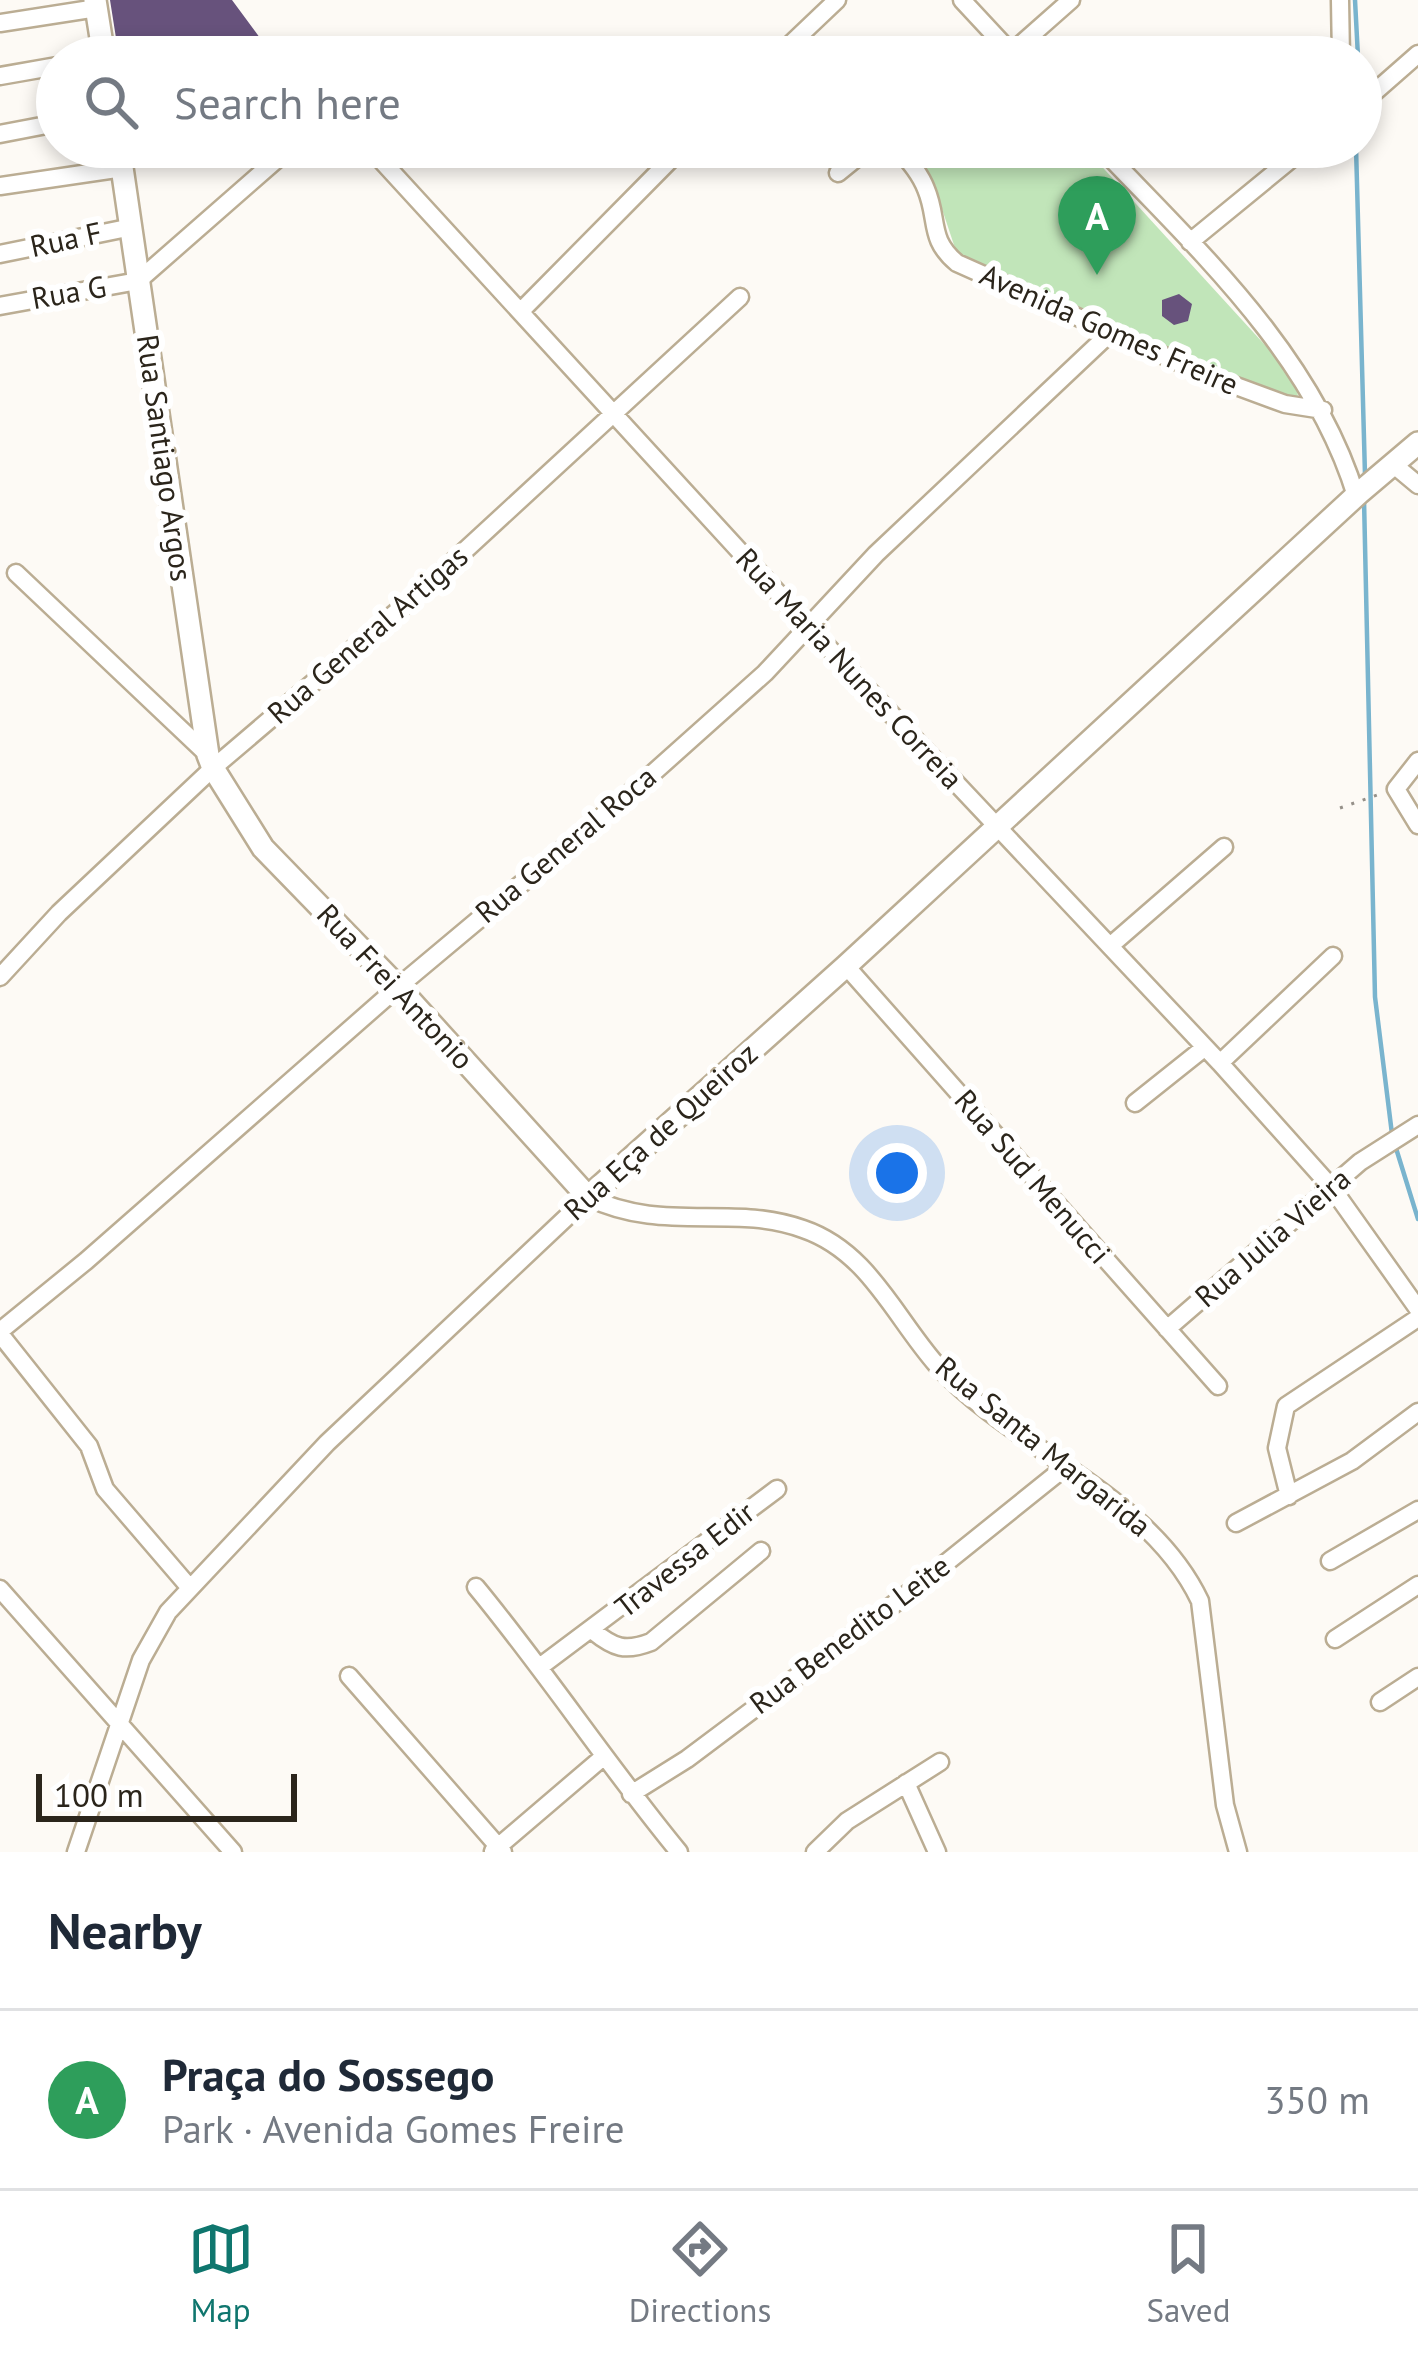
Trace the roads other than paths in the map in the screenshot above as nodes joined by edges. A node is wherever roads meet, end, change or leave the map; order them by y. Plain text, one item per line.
1 (837, 0) edge
2 (962, 0) edge
3 (1071, 0) edge
4 (1340, 0) edge
5 (96, 4) edge
6 (0, 23) edge
7 (101, 36) edge
8 (799, 36) edge
9 (994, 36) edge
10 (1033, 36) edge
11 (1341, 36) edge
12 (1418, 54) edge
13 (36, 70) edge
14 (0, 76) edge
15 (1382, 86) edge
16 (36, 127) edge
17 (0, 134) edge
18 (78, 168) edge
19 (123, 168) edge
20 (267, 168) edge
21 (389, 168) edge
22 (662, 168) edge
23 (844, 168) edge
24 (913, 168) edge
25 (1120, 168) edge
26 (1280, 168) edge
27 (838, 173) dead end
28 (0, 186) edge
29 (132, 227) junction
30 (1190, 242) junction
31 (0, 254) edge
32 (138, 280) junction
33 (740, 297) dead end
34 (0, 305) edge
35 (522, 310) junction
36 (1109, 334) junction
37 (1323, 410) junction
38 (611, 412) junction
39 (1418, 443) edge
40 (1386, 471) junction
41 (1418, 485) edge
42 (1357, 494) junction
43 (16, 573) dead end
44 (809, 628) junction
45 (1418, 761) edge
46 (210, 762) junction
47 (1418, 825) edge
48 (996, 826) junction
49 (1224, 847) dead end
50 (1110, 946) junction
51 (1333, 956) dead end
52 (846, 966) junction
53 (0, 976) edge
54 (398, 987) junction
55 (1204, 1048) junction
56 (1220, 1063) junction
57 (1135, 1103) dead end
58 (1413, 1131) edge
59 (1332, 1188) junction
60 (588, 1197) junction
61 (1418, 1314) edge
62 (1167, 1329) junction
63 (0, 1333) edge
64 (1218, 1386) dead end
65 (1418, 1412) edge
66 (1064, 1468) junction
67 (777, 1489) dead end
68 (1289, 1496) junction
69 (1418, 1510) edge
70 (1236, 1523) dead end
71 (761, 1551) dead end
72 (1330, 1561) dead end
73 (1418, 1585) edge
74 (476, 1587) dead end
75 (190, 1588) junction
76 (6, 1596) edge
77 (0, 1618) edge
78 (593, 1631) junction
79 (1335, 1639) dead end
80 (541, 1666) junction
81 (349, 1676) dead end
82 (1418, 1677) edge
83 (1380, 1702) dead end
84 (118, 1724) junction
85 (602, 1758) junction
86 (940, 1762) dead end
87 (906, 1783) junction
88 (631, 1794) junction
89 (498, 1850) edge
90 (76, 1852) edge
91 (233, 1852) edge
92 (679, 1852) edge
93 (815, 1852) edge
94 (938, 1852) edge
95 (1238, 1852) edge

1 - 8 street
2 - 9 street
3 - 10 street
4 - 11 street
5 - 6 street
5 - 7 street
12 - 15 street
13 - 14 street
16 - 17 street
18 - 28 street
19 - 29 street, Rua Santiago Argos
20 - 32 street
21 - 35 street, Rua Maria Nunes Correia
22 - 35 street
23 - 27 street
24 - 36 street, Avenida Gomes Freire
25 - 30 street
26 - 30 street
29 - 31 street, Rua F
29 - 32 street, Rua Santiago Argos
30 - 37 street
32 - 34 street, Rua G
32 - 46 street, Rua Santiago Argos
33 - 38 street, Rua General Artigas
35 - 38 street, Rua Maria Nunes Correia
36 - 37 street, Avenida Gomes Freire
36 - 44 street, Rua General Roca
37 - 42 street
38 - 44 street, Rua Maria Nunes Correia
38 - 46 street, Rua General Artigas
39 - 40 street
40 - 41 street
40 - 42 street, Rua Eça de Queiroz
42 - 48 street, Rua Eça de Queiroz
43 - 46 street, Rua Frei Antonio
44 - 48 street, Rua Maria Nunes Correia
44 - 54 street, Rua General Roca
45 - 47 street
46 - 53 street, Rua General Artigas
46 - 54 street, Rua Frei Antonio
48 - 50 street, Rua Maria Nunes Correia
48 - 52 street, Rua Eça de Queiroz
49 - 50 street
50 - 55 street, Rua Maria Nunes Correia
51 - 56 street
52 - 60 street, Rua Eça de Queiroz
52 - 62 street, Rua Sud Menucci
54 - 60 street, Rua Frei Antonio
54 - 63 street, Rua General Roca
55 - 56 street, Rua Maria Nunes Correia
55 - 57 street
56 - 59 street, Rua Maria Nunes Correia
58 - 59 street, Rua Julia Vieira
59 - 61 street, Rua Maria Nunes Correia
59 - 62 street, Rua Julia Vieira
60 - 66 street, Rua Santa Margarida
60 - 75 street, Rua Eça de Queiroz
61 - 68 street
62 - 64 street, Rua Sud Menucci
63 - 75 street
65 - 68 street
66 - 88 street, Rua Benedito Leite
66 - 95 street, Rua Santa Margarida
67 - 78 street, Travessa Edir
68 - 70 street
69 - 72 street
71 - 78 street, Travessa Edir
73 - 79 street
74 - 80 street
75 - 84 street, Rua Eça de Queiroz
76 - 77 street
76 - 84 street
78 - 80 street, Travessa Edir
80 - 85 street
81 - 89 street
82 - 83 street
84 - 90 street, Rua Eça de Queiroz
84 - 91 street
85 - 88 street
85 - 89 street
86 - 87 street
87 - 93 street
87 - 94 street
88 - 92 street

